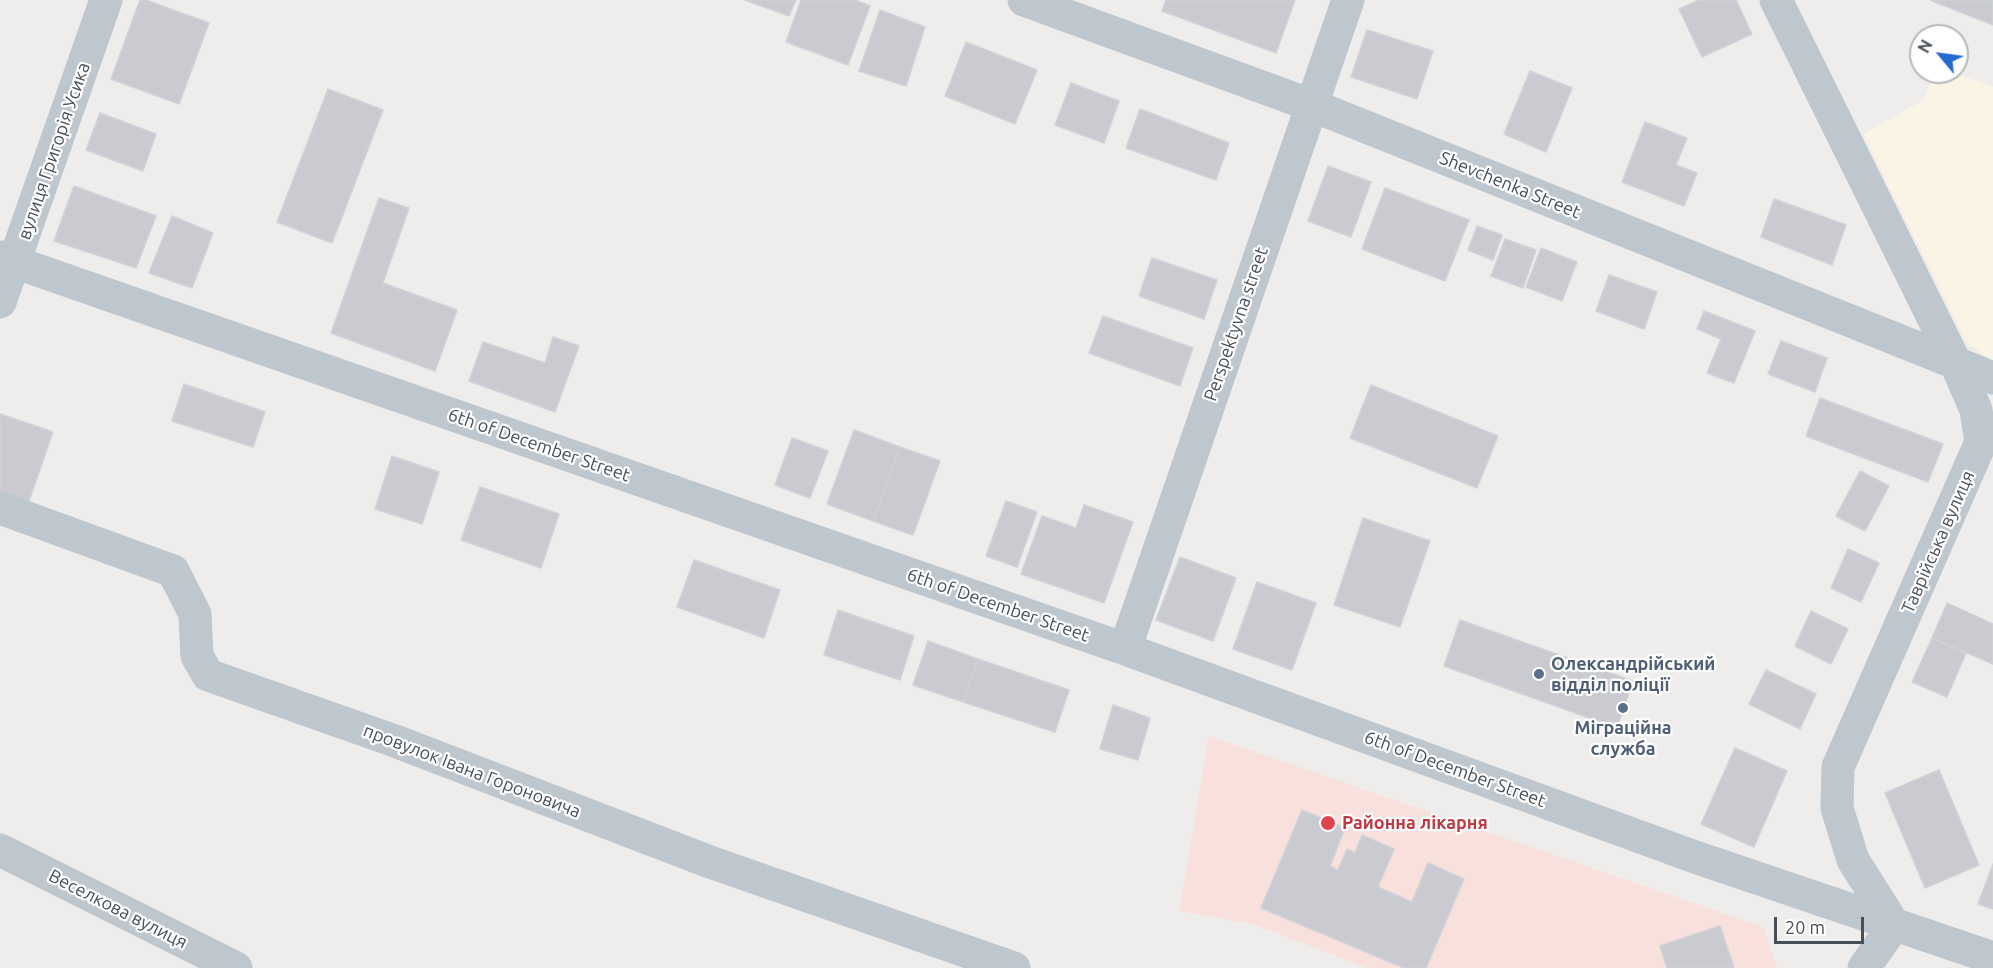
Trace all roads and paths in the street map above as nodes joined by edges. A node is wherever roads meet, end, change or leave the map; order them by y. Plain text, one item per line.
1 (106, 0) edge
2 (1024, 0) edge
3 (1348, 0) edge
4 (1776, 0) edge
5 (1311, 105) junction
6 (8, 260) edge
7 (0, 302) edge
8 (1956, 364) junction
9 (1993, 378) edge
10 (0, 508) edge
11 (1125, 649) junction
12 (0, 850) edge
13 (1894, 925) junction
14 (1993, 958) edge
15 (236, 968) edge
16 (1014, 968) edge
17 (1864, 968) edge

1 - 6 street, вулиця Григорія Усика
2 - 5 street, Shevchenka Street
3 - 5 street, Perspektyvna street
4 - 8 street, Таврійська вулиця
5 - 8 street, Shevchenka Street
5 - 11 street, Perspektyvna street
6 - 7 street, вулиця Григорія Усика
6 - 11 street, 6th of December Street
8 - 9 street, Shevchenka Street
8 - 13 street, Таврійська вулиця
10 - 16 street, провулок Івана Гороновича
11 - 13 street, 6th of December Street
12 - 15 street, Веселкова вулиця
13 - 14 street, 6th of December Street
13 - 17 street

